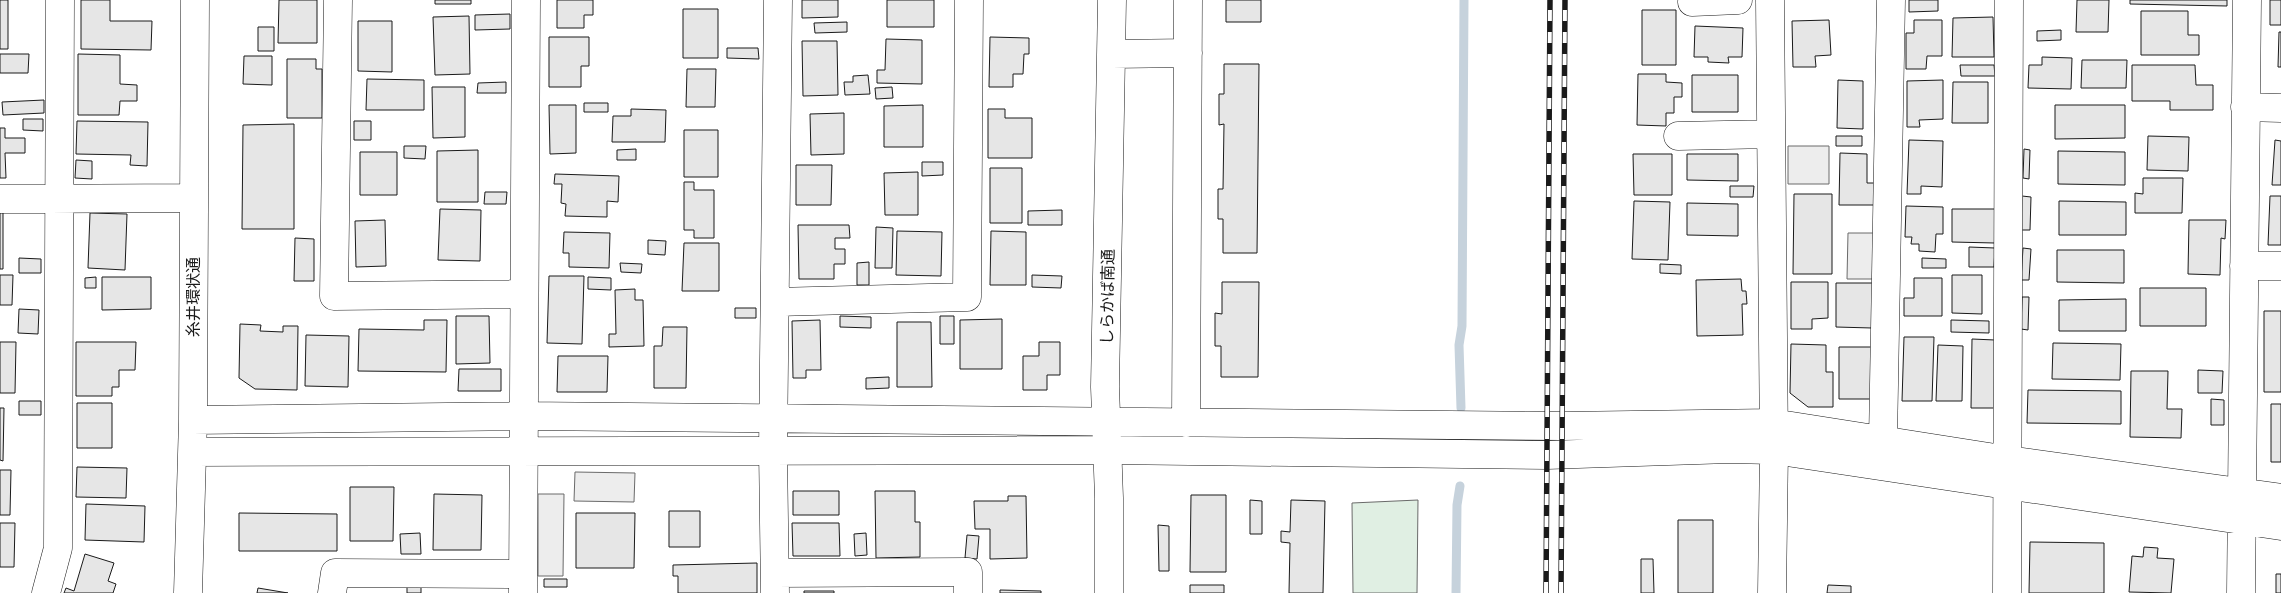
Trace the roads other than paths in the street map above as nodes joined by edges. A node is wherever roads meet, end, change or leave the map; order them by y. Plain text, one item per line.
1 (60, 0) edge
2 (195, 0) edge
3 (338, 0) edge
4 (526, 0) edge
5 (778, 0) edge
6 (969, 0) edge
7 (1112, 0) edge
8 (1188, 0) edge
9 (1738, 0) edge
10 (1770, 0) edge
11 (1891, 0) edge
12 (2008, 0) edge
13 (2247, 0) edge
14 (1692, 2) dead end
15 (1188, 53) junction
16 (1112, 54) junction
17 (2245, 107) junction
18 (2281, 108) edge
19 (1771, 134) junction
20 (1678, 136) dead end
21 (193, 198) junction
22 (0, 199) edge
23 (59, 200) junction
24 (2244, 266) junction
25 (2281, 266) edge
26 (524, 294) junction
27 (775, 302) junction
28 (523, 416) junction
29 (774, 417) junction
30 (193, 420) junction
31 (1106, 422) junction
32 (1772, 422) junction
33 (1186, 423) junction
34 (1883, 440) junction
35 (1107, 450) junction
36 (1774, 450) junction
37 (523, 451) junction
38 (773, 451) junction
39 (193, 452) junction
40 (2008, 472) junction
41 (2242, 492) junction
42 (2281, 498) edge
43 (2241, 521) junction
44 (2281, 526) edge
45 (775, 583) edge
46 (523, 584) edge
47 (46, 593) edge
48 (188, 593) edge
49 (332, 593) edge
50 (968, 593) edge
51 (1108, 593) edge
52 (1772, 593) edge
53 (2007, 593) edge
54 (2241, 593) edge

1 - 23 street
2 - 21 street, 糸井環状通
3 - 26 street
4 - 26 street
5 - 27 street
6 - 27 street
7 - 16 street, しらかば南通
8 - 15 street
9 - 14 street
10 - 19 street
11 - 34 street
12 - 40 street
13 - 17 street
15 - 16 street
15 - 33 street
16 - 31 street, しらかば南通
17 - 18 street
17 - 24 street
19 - 20 street
19 - 32 street
21 - 23 street
21 - 30 street, 糸井環状通
22 - 23 street
23 - 47 street
24 - 25 street
24 - 41 street
26 - 28 street
27 - 29 street
28 - 29 street
28 - 30 street
28 - 37 street
29 - 31 street
29 - 38 street
30 - 39 street, 糸井環状通
31 - 33 street
31 - 35 street, しらかば南通
32 - 33 street
32 - 34 street
32 - 36 street
34 - 40 street
35 - 36 street
35 - 38 street
35 - 51 street, しらかば南通
36 - 40 street
36 - 52 street
37 - 38 street
37 - 39 street
37 - 46 street
38 - 45 street
39 - 48 street, 糸井環状通
40 - 41 street
40 - 43 street
40 - 53 street
41 - 42 street
41 - 43 street
43 - 44 street
43 - 54 street
45 - 50 street
46 - 49 street

